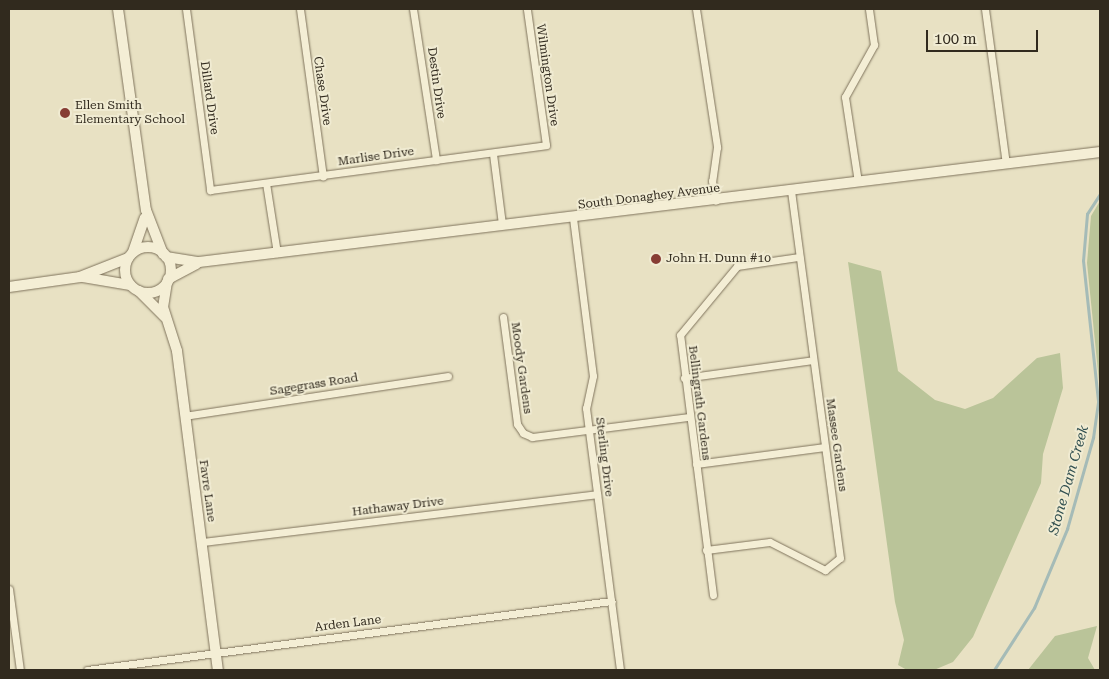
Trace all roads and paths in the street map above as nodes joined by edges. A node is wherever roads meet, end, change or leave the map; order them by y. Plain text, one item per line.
1 (118, 9) edge
2 (186, 9) edge
3 (300, 9) edge
4 (413, 9) edge
5 (527, 9) edge
6 (696, 9) edge
7 (869, 9) edge
8 (984, 9) edge
9 (546, 145) joint
10 (1100, 152) edge
11 (493, 154) junction
12 (436, 160) junction
13 (1006, 164) junction
14 (323, 176) junction
15 (858, 182) junction
16 (266, 183) junction
17 (210, 190) joint
18 (791, 192) junction
19 (716, 202) junction
20 (146, 210) junction
21 (573, 218) junction
22 (502, 224) junction
23 (277, 253) junction
24 (131, 255) junction
25 (164, 255) junction
26 (799, 257) junction
27 (199, 262) junction
28 (80, 277) junction
29 (168, 281) junction
30 (9, 287) edge
31 (135, 288) junction
32 (165, 316) junction
33 (503, 317) dead end
34 (813, 360) junction
35 (448, 376) dead end
36 (684, 378) junction
37 (184, 416) junction
38 (688, 417) junction
39 (589, 430) junction
40 (825, 447) junction
41 (696, 464) junction
42 (597, 494) junction
43 (202, 542) junction
44 (706, 550) junction
45 (9, 589) edge
46 (713, 595) dead end
47 (611, 602) junction
48 (215, 653) junction
49 (20, 670) edge
50 (87, 670) edge
51 (218, 670) edge
52 (620, 670) edge

1 - 20 street
2 - 17 street, Dillard Drive
3 - 14 street, Chase Drive
4 - 12 street, Destin Drive
5 - 9 street, Wilmington Drive
6 - 19 street
7 - 15 street
8 - 13 street
9 - 11 street, Marlise Drive
10 - 13 street, South Donaghey Avenue
11 - 12 street, Marlise Drive
11 - 22 street
12 - 14 street, Marlise Drive
13 - 15 street, South Donaghey Avenue
14 - 16 street, Marlise Drive
15 - 18 street, South Donaghey Avenue
16 - 17 street, Marlise Drive
16 - 23 street
18 - 19 street, South Donaghey Avenue
18 - 26 street, Massee Gardens
19 - 21 street, South Donaghey Avenue
20 - 24 street
20 - 25 street
21 - 22 street, South Donaghey Avenue
21 - 39 street, Sterling Drive
22 - 23 street, South Donaghey Avenue
23 - 27 street, South Donaghey Avenue
24 - 25 street
24 - 28 street
24 - 31 street
25 - 27 street, South Donaghey Avenue
25 - 29 street
26 - 34 street, Massee Gardens
26 - 36 street, Bellingrath Gardens
27 - 29 street, South Donaghey Avenue
28 - 30 street
28 - 31 street
29 - 31 street
29 - 32 street, Favre Lane
31 - 32 street, Favre Lane
32 - 37 street, Favre Lane
33 - 39 street, Moody Gardens
34 - 36 street
34 - 40 street, Massee Gardens
35 - 37 street, Sagegrass Road
36 - 38 street, Bellingrath Gardens
37 - 43 street, Favre Lane
38 - 39 street, Moody Gardens
38 - 41 street, Bellingrath Gardens
39 - 42 street, Sterling Drive
40 - 41 street
40 - 44 street, Massee Gardens
41 - 44 street, Bellingrath Gardens
42 - 43 street, Hathaway Drive
42 - 47 street, Sterling Drive
43 - 48 street, Favre Lane
44 - 46 street, Bellingrath Gardens
45 - 49 street
47 - 48 street, Arden Lane
47 - 52 street, Sterling Drive
48 - 50 street, Arden Lane
48 - 51 street, Favre Lane

